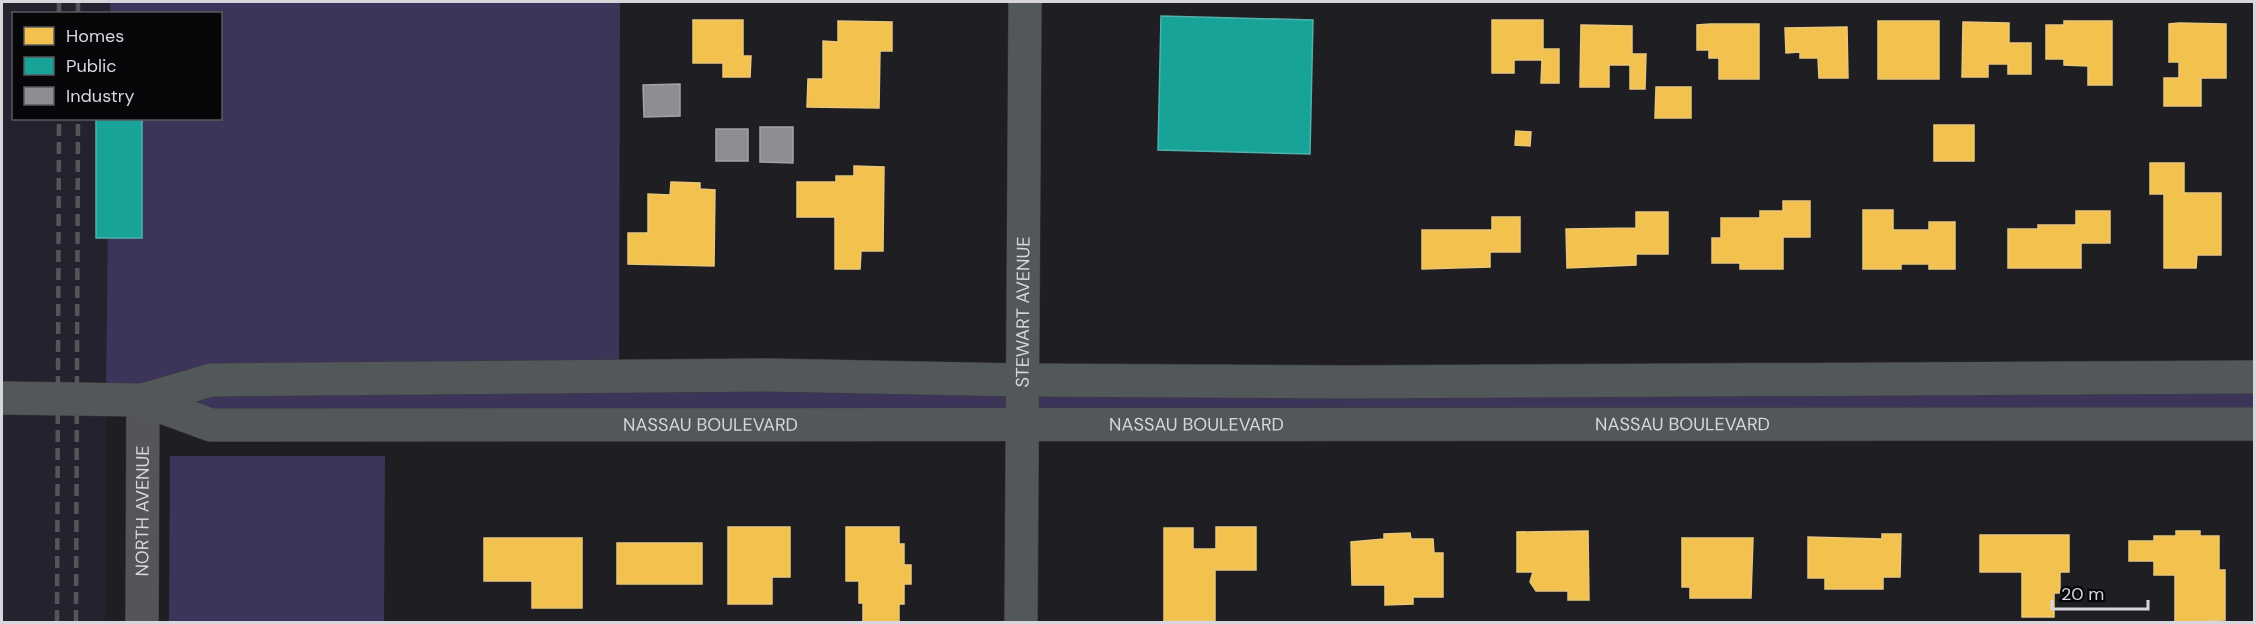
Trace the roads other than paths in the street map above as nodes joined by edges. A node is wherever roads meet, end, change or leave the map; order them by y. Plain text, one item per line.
1 (1025, 2) edge
2 (2254, 377) edge
3 (1023, 381) junction
4 (2, 398) edge
5 (143, 400) junction
6 (1022, 423) junction
7 (2254, 424) edge
8 (142, 622) edge
9 (1022, 622) edge

1 - 3 main road, STEWART AVENUE
2 - 3 main road, NASSAU BOULEVARD
3 - 5 main road, NASSAU BOULEVARD
3 - 6 main road, STEWART AVENUE
4 - 5 main road, NASSAU BOULEVARD
5 - 6 main road, NASSAU BOULEVARD
5 - 8 street, NORTH AVENUE
6 - 7 main road, NASSAU BOULEVARD
6 - 9 main road, STEWART AVENUE

